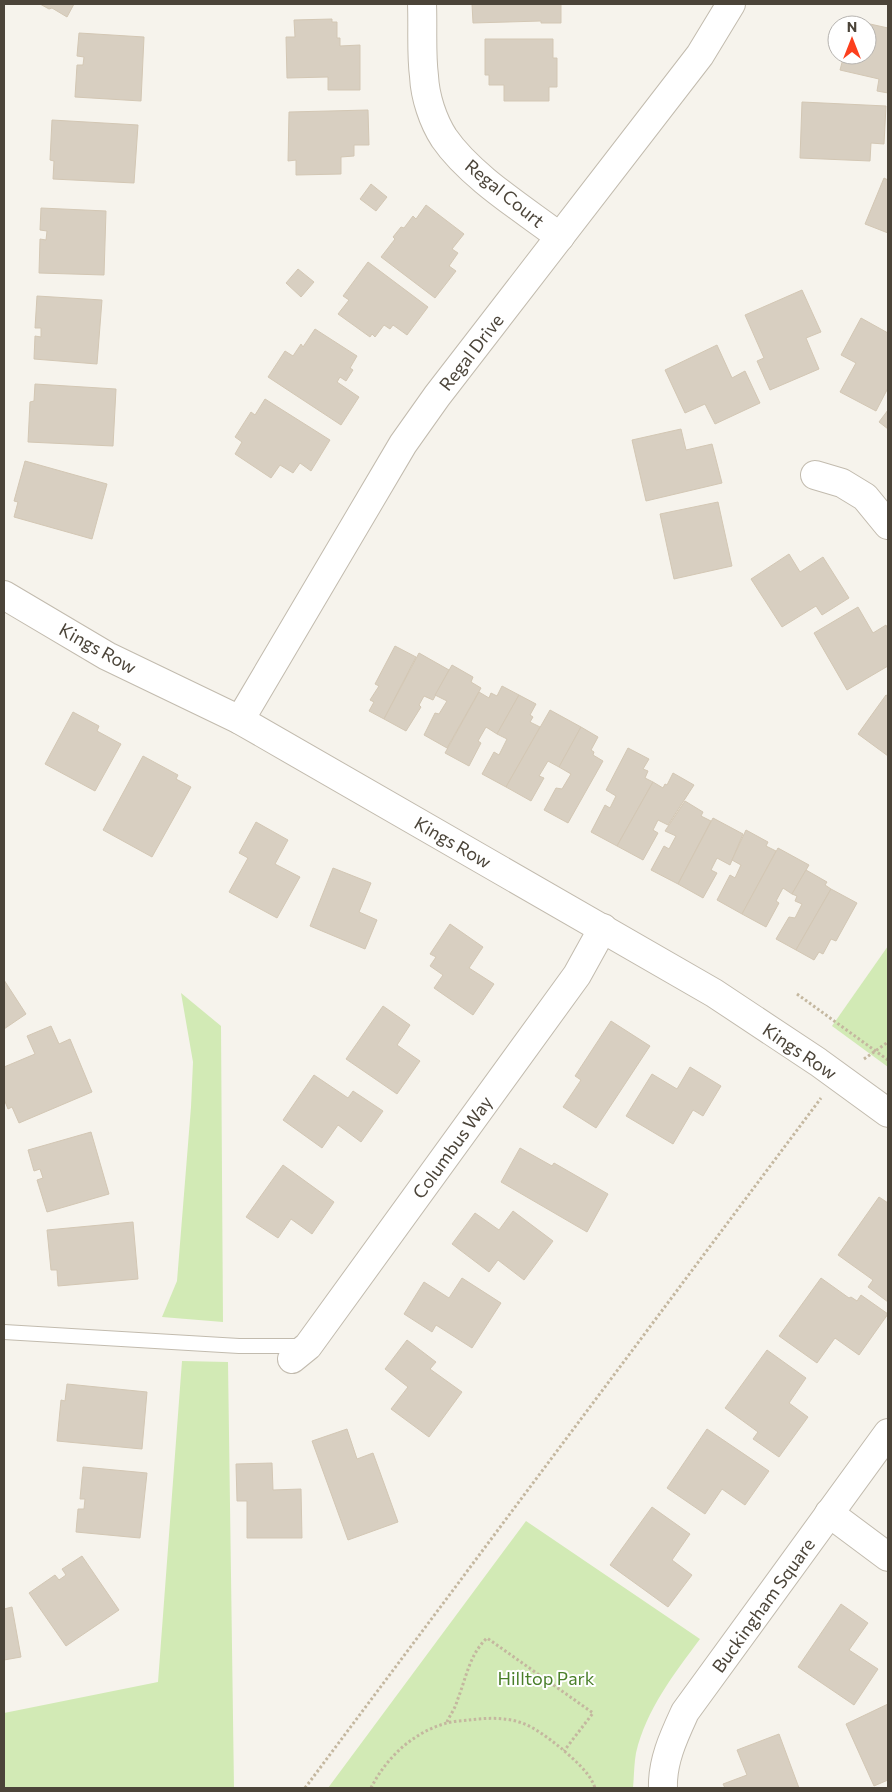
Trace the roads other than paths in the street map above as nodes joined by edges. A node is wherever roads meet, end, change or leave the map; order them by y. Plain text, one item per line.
1 (422, 4) edge
2 (730, 4) edge
3 (560, 237) junction
4 (815, 475) dead end
5 (888, 525) edge
6 (4, 595) edge
7 (240, 720) junction
8 (603, 928) junction
9 (888, 1113) edge
10 (4, 1332) edge
11 (300, 1353) joint
12 (888, 1433) edge
13 (829, 1513) junction
14 (888, 1557) edge
15 (663, 1788) edge

1 - 3 street, Regal Court
2 - 3 street, Regal Drive
3 - 7 street, Regal Drive
4 - 5 street
6 - 7 street, Kings Row
7 - 8 street, Kings Row
8 - 9 street, Kings Row
8 - 11 street, Columbus Way
10 - 11 lane
12 - 13 street, Buckingham Square
13 - 14 street
13 - 15 street, Buckingham Square

